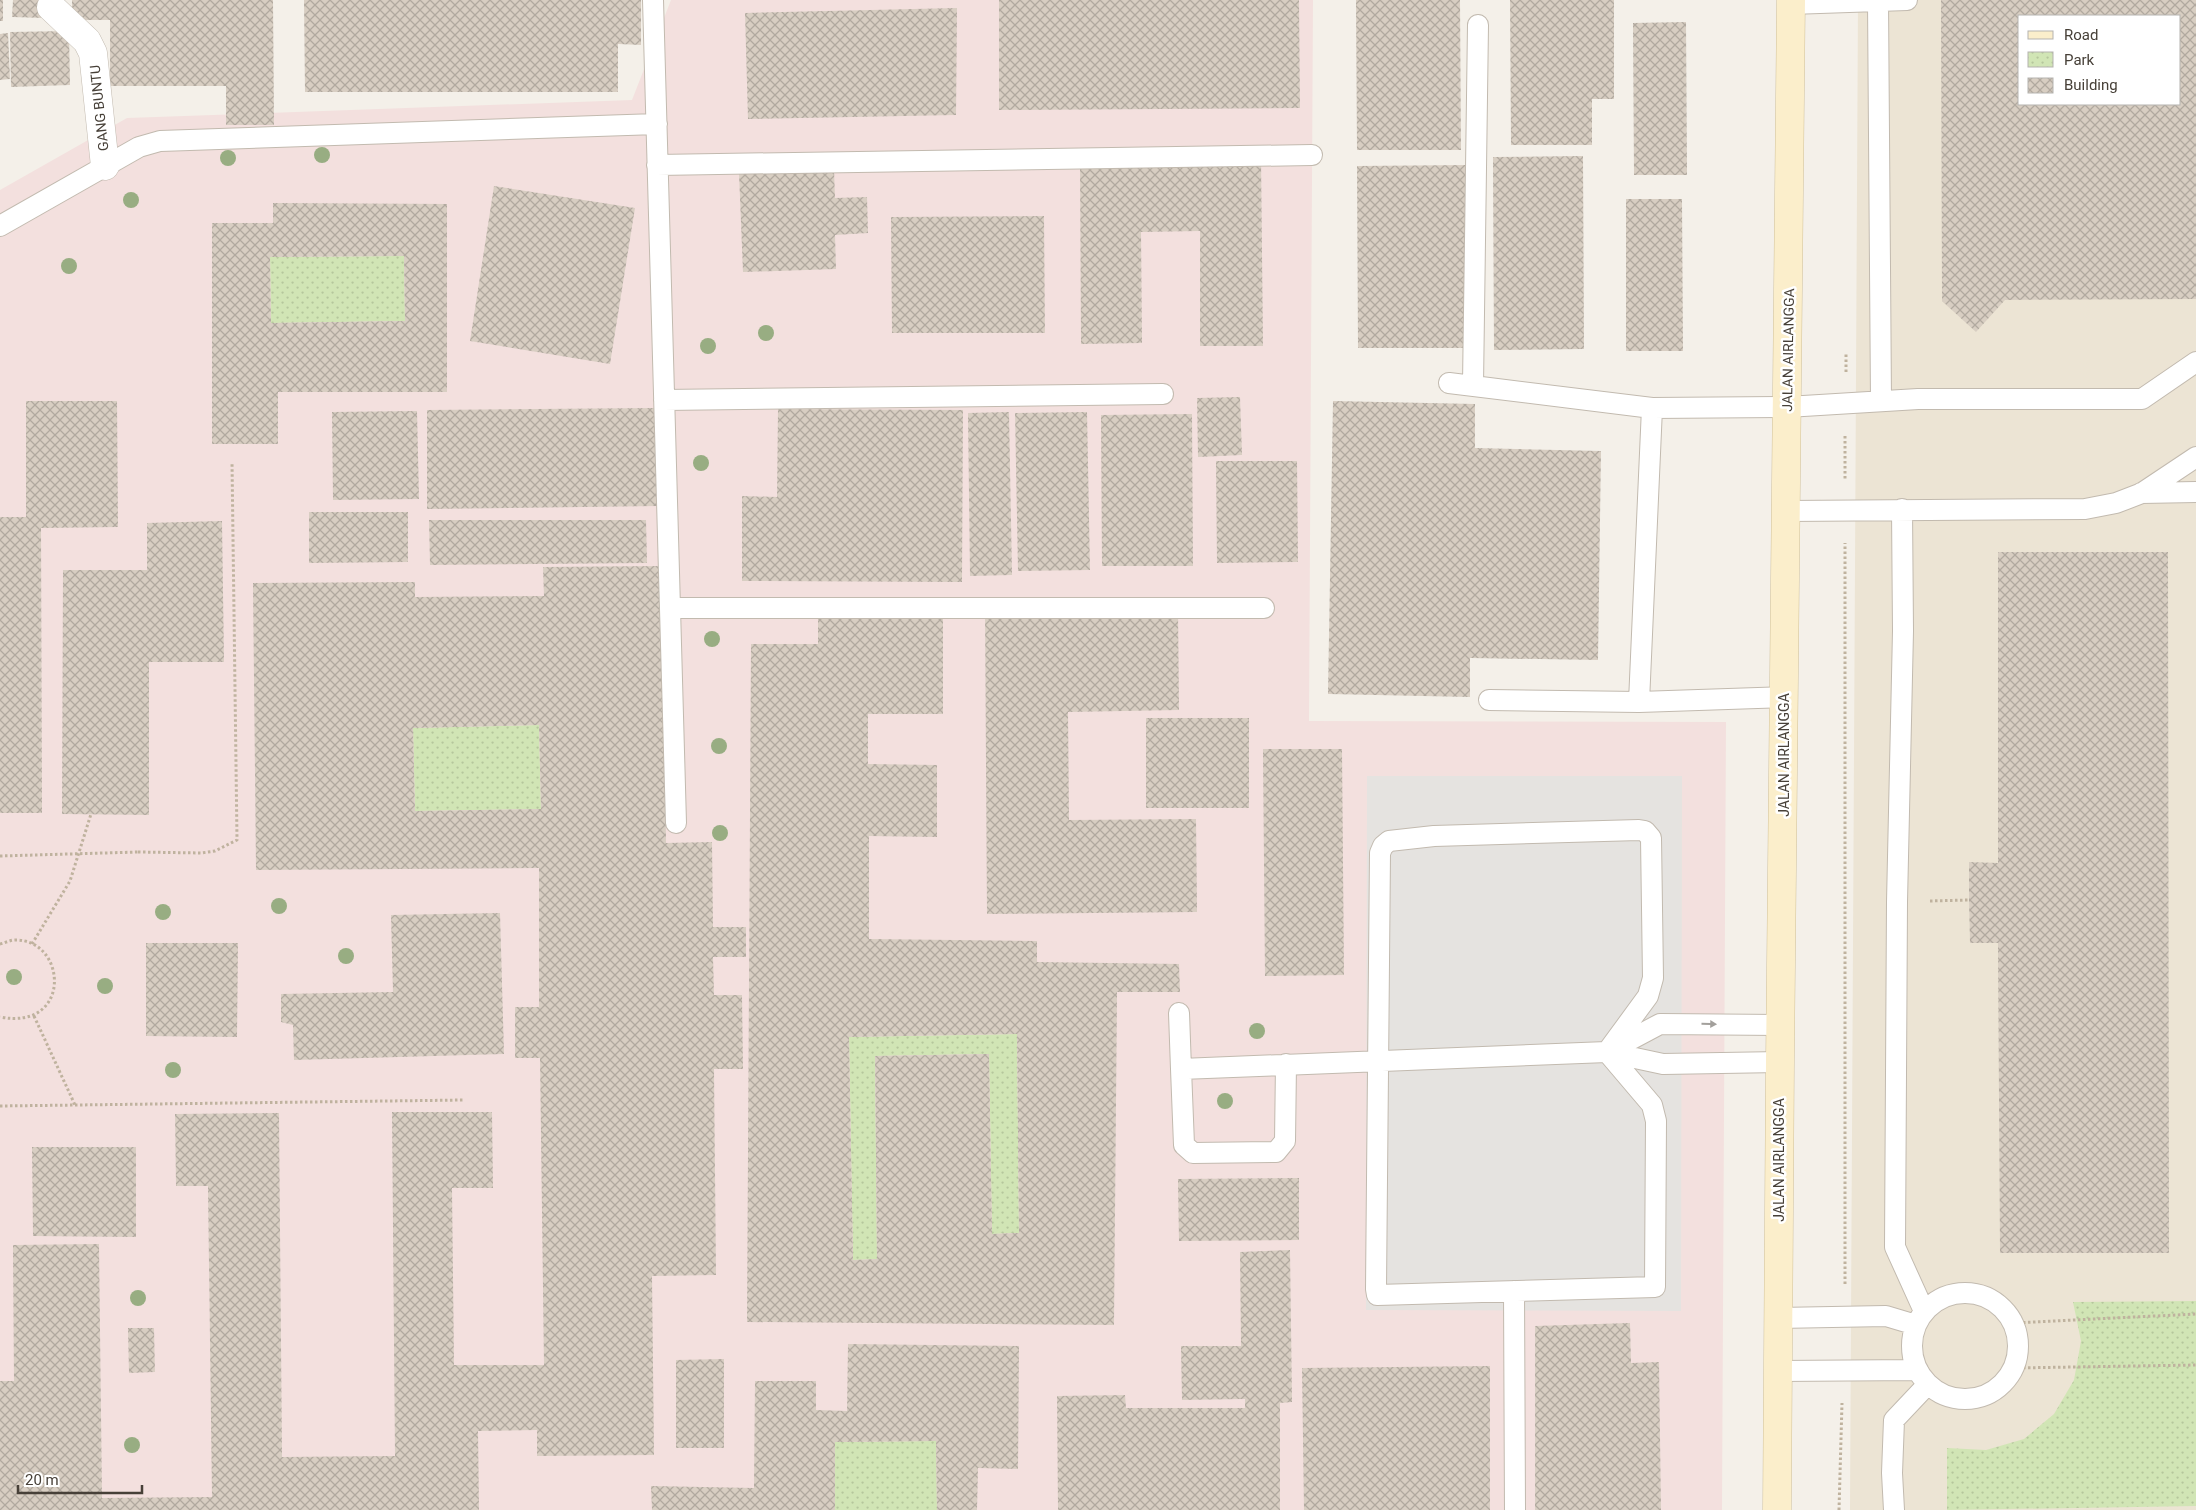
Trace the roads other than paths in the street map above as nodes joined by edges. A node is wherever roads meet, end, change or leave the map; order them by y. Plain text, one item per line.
1 (653, 0) edge
2 (1907, 0) edge
3 (1878, 1) edge
4 (1791, 2) edge
5 (51, 7) dead end
6 (1478, 25) dead end
7 (656, 124) junction
8 (1312, 155) dead end
9 (105, 166) junction
10 (657, 166) junction
11 (0, 226) edge
12 (2196, 362) edge
13 (1449, 383) dead end
14 (1473, 385) junction
15 (1163, 394) dead end
16 (664, 400) junction
17 (1881, 401) junction
18 (1787, 407) junction
19 (1652, 408) junction
20 (2196, 457) edge
21 (2196, 492) edge
22 (2142, 493) junction
23 (1845, 507) junction
24 (1786, 508) junction
25 (1902, 509) junction
26 (670, 608) junction
27 (1264, 608) dead end
28 (1784, 697) junction
29 (1489, 700) dead end
30 (1639, 702) junction
31 (676, 823) dead end
32 (1179, 1013) dead end
33 (1781, 1026) junction
34 (1607, 1052) junction
35 (1377, 1060) junction
36 (1780, 1062) junction
37 (1286, 1064) junction
38 (1181, 1069) junction
39 (1514, 1291) junction
40 (1778, 1318) junction
41 (1920, 1318) junction
42 (1778, 1371) junction
43 (1923, 1377) junction
44 (1514, 1510) edge
45 (1777, 1510) edge
46 (1894, 1510) edge

1 - 7 lane
2 - 3 lane
3 - 4 lane
3 - 17 lane
4 - 18 main road, JALAN AIRLANGGA
5 - 9 street, GANG BUNTU
6 - 14 lane
7 - 9 lane
7 - 10 lane
8 - 10 lane
9 - 11 lane
10 - 16 lane
12 - 17 lane
13 - 14 lane
14 - 19 lane
15 - 16 lane
16 - 26 lane
17 - 18 lane
18 - 19 lane
18 - 24 main road, JALAN AIRLANGGA
19 - 30 lane
20 - 22 lane
21 - 22 lane
22 - 23 lane
22 - 25 lane
23 - 24 lane
23 - 25 lane
24 - 28 main road, JALAN AIRLANGGA
25 - 41 lane
26 - 27 lane
26 - 31 lane
28 - 30 lane
28 - 33 main road, JALAN AIRLANGGA
29 - 30 lane
32 - 38 lane
34 -> 33 lane
33 - 36 main road, JALAN AIRLANGGA
34 - 35 lane
34 - 35 lane
34 - 36 lane
34 - 39 lane
35 - 37 lane
35 - 39 lane
36 - 40 main road, JALAN AIRLANGGA
37 - 38 lane
37 - 38 lane
39 - 44 lane
40 - 41 lane
40 - 42 main road, JALAN AIRLANGGA
41 - 43 lane
41 - 43 lane
42 - 43 lane
42 - 45 main road, JALAN AIRLANGGA
43 - 46 lane

